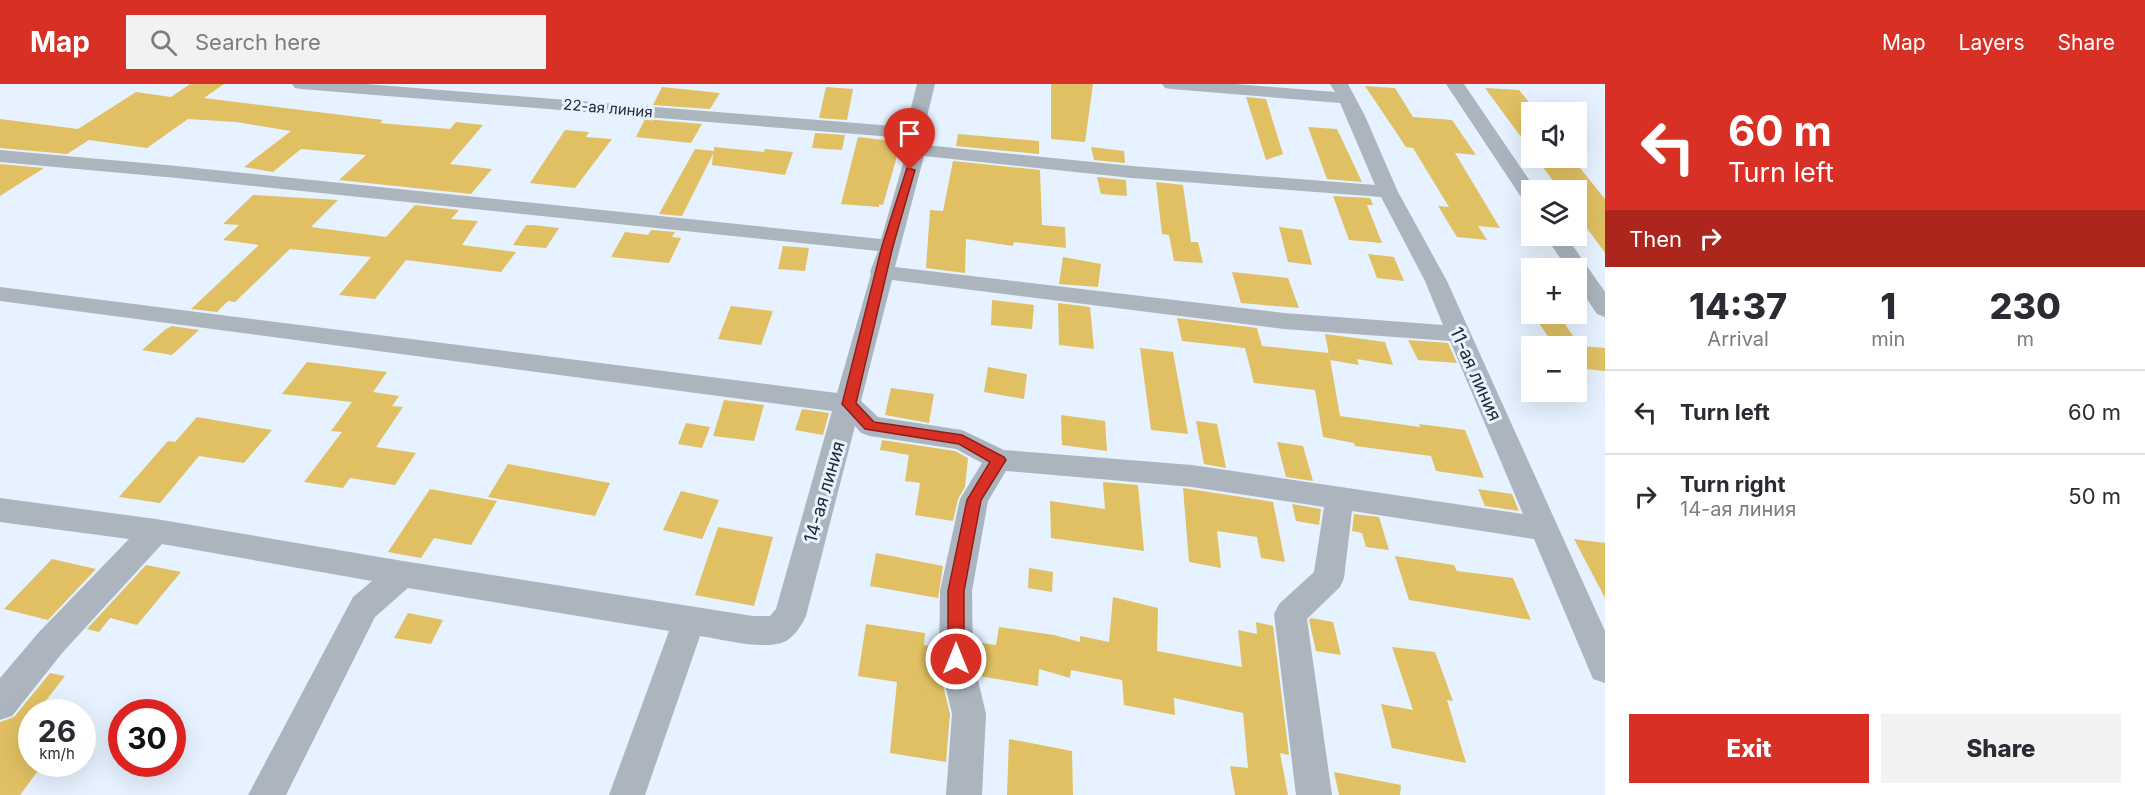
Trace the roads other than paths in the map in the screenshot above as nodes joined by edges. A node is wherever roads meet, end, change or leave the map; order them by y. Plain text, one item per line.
1 (301, 84) edge
2 (926, 84) edge
3 (1171, 84) edge
4 (1455, 84) edge
5 (1342, 91) edge
6 (915, 141) junction
7 (0, 156) edge
8 (1521, 183) edge
9 (1388, 192) junction
10 (888, 246) junction
11 (1563, 246) edge
12 (881, 272) junction
13 (0, 294) edge
14 (1605, 309) edge
15 (1458, 334) junction
16 (849, 404) junction
17 (999, 460) junction
18 (1339, 500) junction
19 (0, 510) edge
20 (1544, 529) junction
21 (156, 531) junction
22 (403, 574) junction
23 (689, 620) junction
24 (1605, 668) edge
25 (0, 704) edge
26 (266, 795) edge
27 (627, 795) edge
28 (964, 795) edge
29 (1314, 795) edge

1 - 6 street, 22-ая линия
2 - 6 street, 14-ая линия
3 - 5 street
4 - 8 street
5 - 9 street, 11-ая линия
6 - 9 street, 22-ая линия
6 - 10 street, 14-ая линия
7 - 10 street
9 - 15 street, 11-ая линия
10 - 12 street, 14-ая линия
11 - 14 street
12 - 15 street
12 - 16 street, 14-ая линия
13 - 16 street
15 - 20 street, 11-ая линия
16 - 17 street
16 - 23 street, 14-ая линия
17 - 18 street
17 - 28 street
18 - 20 street
18 - 29 street
19 - 21 street
20 - 24 street, 11-ая линия
21 - 22 street
21 - 25 street
22 - 23 street
22 - 26 street
23 - 27 street

